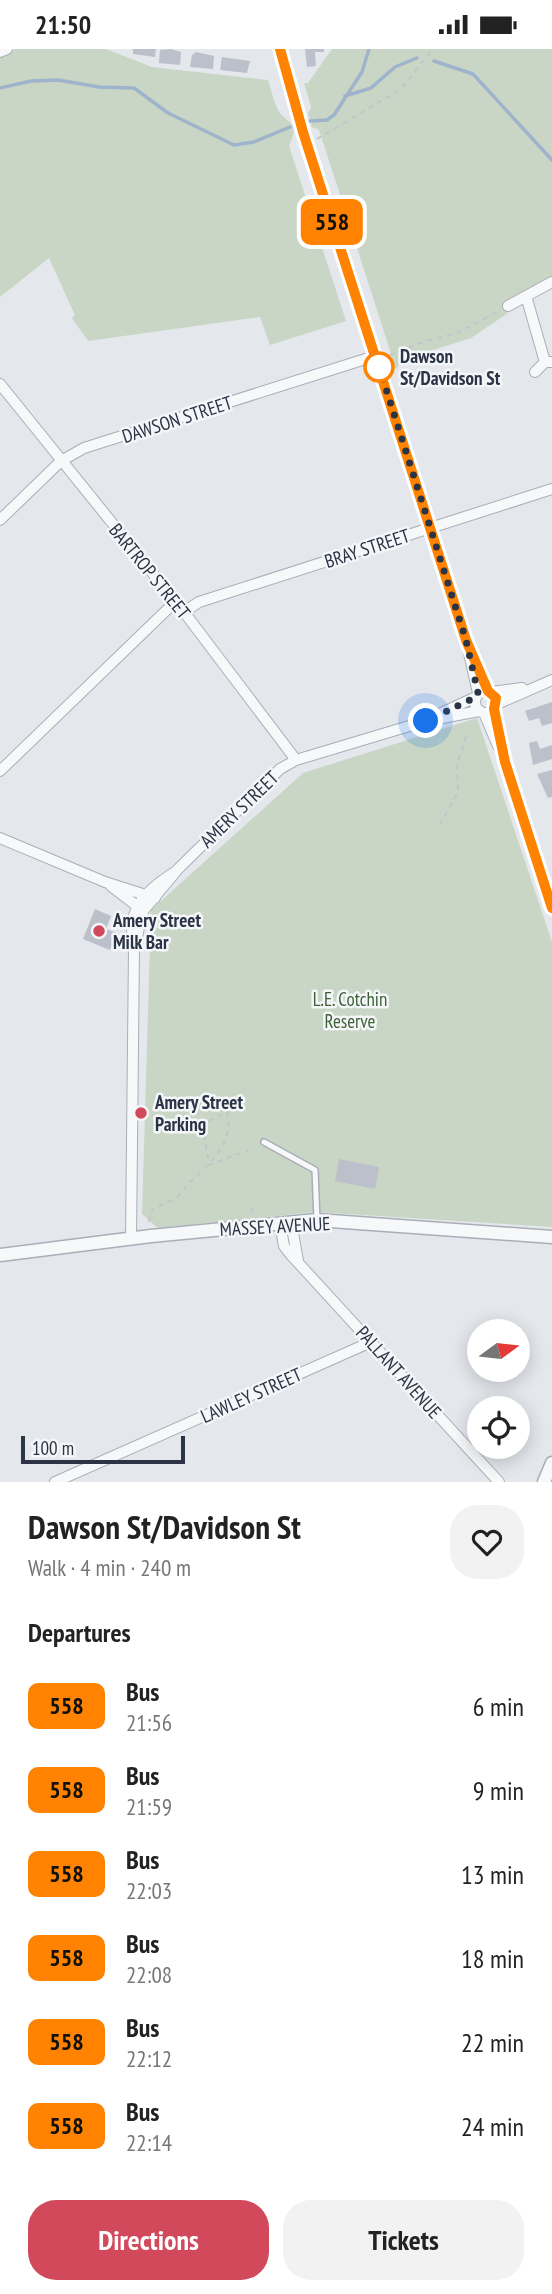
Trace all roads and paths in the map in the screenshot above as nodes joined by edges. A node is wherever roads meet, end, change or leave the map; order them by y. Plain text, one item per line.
1 (7, 49) edge
2 (280, 49) edge
3 (433, 49) edge
4 (0, 52) edge
5 (307, 143) junction
6 (552, 282) edge
7 (526, 296) junction
8 (508, 306) joint
9 (390, 355) dead end
10 (375, 356) junction
11 (548, 362) edge
12 (535, 372) dead end
13 (0, 384) edge
14 (61, 461) junction
15 (552, 489) edge
16 (0, 520) edge
17 (430, 528) junction
18 (175, 602) junction
19 (184, 613) junction
20 (552, 680) edge
21 (533, 686) junction
22 (484, 693) junction
23 (489, 709) junction
24 (426, 721) junction
25 (468, 731) dead end
26 (296, 760) junction
27 (0, 771) edge
28 (440, 825) dead end
29 (0, 838) edge
30 (548, 880) edge
31 (105, 882) junction
32 (151, 895) junction
33 (140, 908) junction
34 (552, 908) edge
35 (264, 1142) dead end
36 (249, 1150) dead end
37 (209, 1165) junction
38 (317, 1220) junction
39 (149, 1222) dead end
40 (286, 1222) junction
41 (552, 1237) edge
42 (131, 1239) junction
43 (0, 1255) edge
44 (371, 1342) junction
45 (552, 1463) edge
46 (55, 1482) edge
47 (499, 1482) edge
48 (544, 1482) edge

1 - 4 street
2 - 5 street
3 - 5 path
5 - 10 street
6 - 7 street
7 - 8 street
7 - 11 street
8 - 9 path
10 - 14 street, DAWSON STREET
10 - 17 street
11 - 12 street
13 - 14 street, BARTROP STREET
14 - 16 street, DAWSON STREET
14 - 18 street, BARTROP STREET
15 - 17 street, BRAY STREET
17 - 19 street, BRAY STREET
17 - 22 street
18 - 19 street, BARTROP STREET
18 - 27 street
19 - 26 street, BARTROP STREET
20 - 21 street, AMERY STREET
21 - 22 street, AMERY STREET
21 - 23 street, AMERY STREET
22 - 23 street
22 - 23 street
22 - 24 street, AMERY STREET
23 - 24 street, AMERY STREET
23 - 30 street
24 - 26 street, AMERY STREET
25 - 28 path
26 - 32 street, AMERY STREET
29 - 31 street
30 - 34 street
31 - 32 street
31 - 33 street
32 - 33 street, AMERY STREET
33 - 42 street
35 - 38 lane
36 - 37 path
37 - 37 path
37 - 39 path
38 - 40 street, MASSEY AVENUE
38 - 41 street, MASSEY AVENUE
40 - 42 street, MASSEY AVENUE
40 - 44 street, PALLANT AVENUE
42 - 43 street, MASSEY AVENUE
44 - 46 street, LAWLEY STREET
44 - 47 street, PALLANT AVENUE
45 - 48 street

